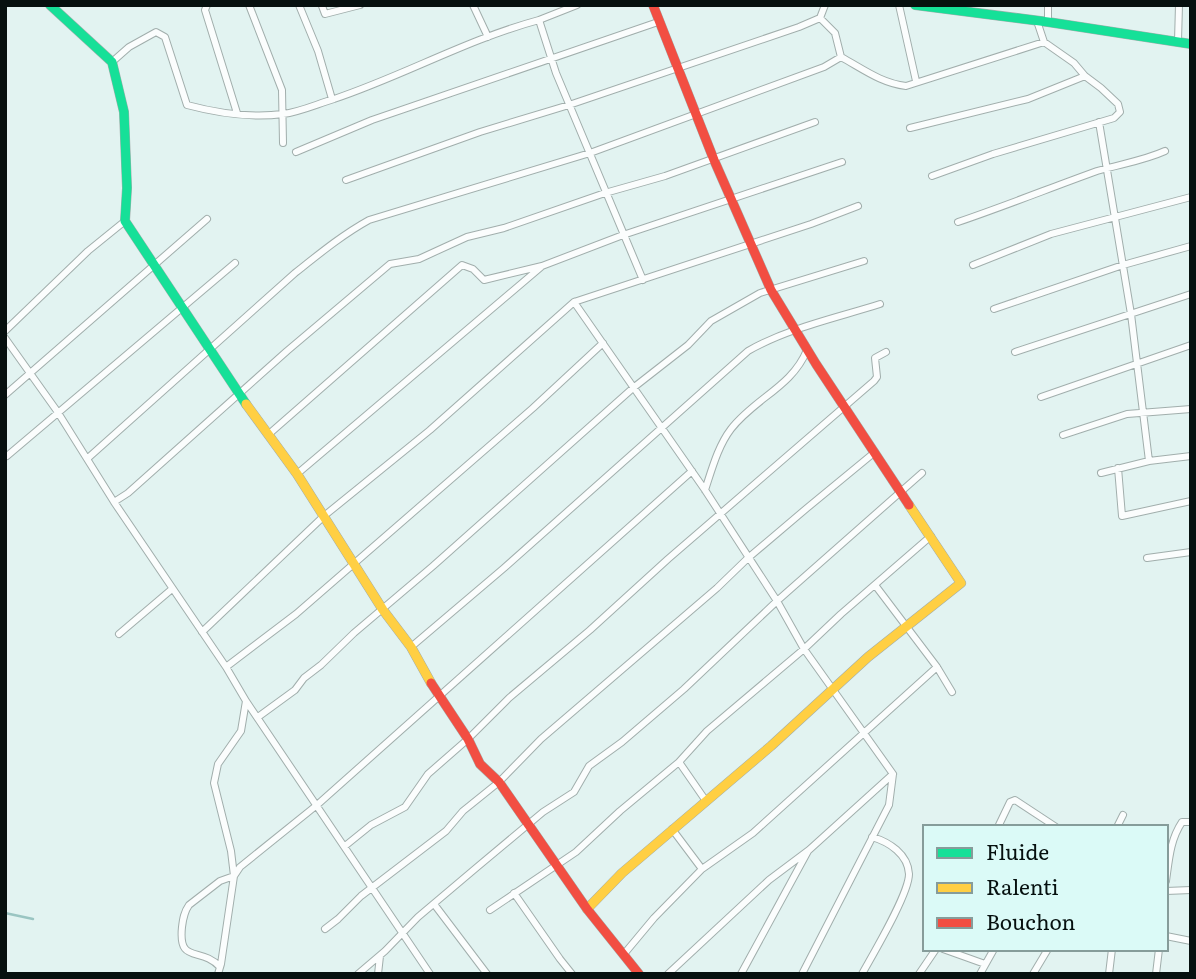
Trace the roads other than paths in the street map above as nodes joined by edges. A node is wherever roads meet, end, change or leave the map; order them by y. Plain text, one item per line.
1 (50, 5) edge
2 (207, 5) edge
3 (249, 5) edge
4 (299, 5) edge
5 (360, 5) edge
6 (473, 5) edge
7 (550, 5) edge
8 (577, 5) edge
9 (653, 5) edge
10 (825, 5) edge
11 (899, 5) edge
12 (915, 5) edge
13 (1048, 5) edge
14 (1179, 5) edge
15 (323, 6) edge
16 (553, 14) junction
17 (820, 18) junction
18 (539, 20) junction
19 (1037, 21) junction
20 (658, 22) junction
21 (1048, 22) junction
22 (488, 37) junction
23 (1178, 41) junction
24 (1044, 42) junction
25 (1191, 44) edge
26 (841, 57) junction
27 (551, 60) junction
28 (112, 62) junction
29 (677, 68) junction
30 (1085, 76) junction
31 (916, 80) junction
32 (332, 99) junction
33 (569, 104) junction
34 (237, 113) junction
35 (695, 113) junction
36 (283, 114) junction
37 (815, 122) dead end
38 (1099, 122) junction
39 (910, 128) dead end
40 (283, 143) dead end
41 (1165, 151) dead end
42 (296, 152) dead end
43 (590, 153) junction
44 (714, 160) junction
45 (842, 162) dead end
46 (1105, 168) junction
47 (932, 176) dead end
48 (346, 180) dead end
49 (605, 193) junction
50 (1191, 197) edge
51 (732, 200) junction
52 (858, 206) dead end
53 (1115, 218) junction
54 (207, 219) dead end
55 (125, 221) junction
56 (958, 222) dead end
57 (623, 235) junction
58 (751, 244) junction
59 (1191, 246) edge
60 (864, 261) dead end
61 (235, 263) dead end
62 (155, 265) junction
63 (973, 265) dead end
64 (1123, 265) junction
65 (542, 266) junction
66 (643, 280) junction
67 (771, 290) junction
68 (1191, 294) edge
69 (574, 302) junction
70 (880, 304) dead end
71 (183, 308) junction
72 (994, 309) dead end
73 (1131, 314) junction
74 (795, 330) junction
75 (5, 331) edge
76 (5, 338) edge
77 (603, 343) junction
78 (1191, 345) edge
79 (210, 348) junction
80 (807, 349) junction
81 (886, 352) dead end
82 (1015, 352) dead end
83 (1137, 363) junction
84 (31, 375) junction
85 (633, 388) junction
86 (239, 394) junction
87 (5, 395) edge
88 (1041, 397) dead end
89 (844, 406) junction
90 (1191, 410) edge
91 (57, 411) junction
92 (1145, 414) junction
93 (662, 429) junction
94 (269, 434) junction
95 (1063, 435) dead end
96 (875, 452) junction
97 (7, 456) dead end
98 (1191, 456) edge
99 (88, 458) junction
100 (1149, 461) junction
101 (1118, 468) junction
102 (692, 471) junction
103 (922, 473) dead end
104 (1101, 473) dead end
105 (297, 474) junction
106 (705, 489) junction
107 (901, 491) junction
108 (1191, 501) edge
109 (114, 502) junction
110 (721, 513) junction
111 (324, 516) junction
112 (931, 536) junction
113 (1191, 552) edge
114 (748, 558) junction
115 (1147, 558) dead end
116 (354, 564) junction
117 (875, 585) junction
118 (172, 589) junction
119 (777, 601) junction
120 (383, 610) junction
121 (906, 625) junction
122 (202, 632) junction
123 (120, 634) dead end
124 (411, 647) junction
125 (804, 649) junction
126 (226, 667) junction
127 (937, 667) junction
128 (833, 689) junction
129 (952, 692) dead end
130 (439, 696) junction
131 (246, 701) junction
132 (258, 718) junction
133 (862, 733) junction
134 (468, 739) junction
135 (679, 762) junction
136 (893, 774) junction
137 (499, 782) junction
138 (706, 801) junction
139 (317, 805) junction
140 (1123, 815) dead end
141 (1191, 822) edge
142 (527, 825) junction
143 (999, 825) edge
144 (1053, 825) edge
145 (1118, 825) edge
146 (672, 829) junction
147 (872, 837) junction
148 (345, 846) junction
149 (809, 850) junction
150 (1168, 863) edge
151 (555, 864) junction
152 (702, 869) junction
153 (234, 876) junction
154 (373, 889) junction
155 (1191, 890) edge
156 (1168, 891) edge
157 (514, 893) junction
158 (434, 904) junction
159 (587, 909) junction
160 (490, 911) dead end
161 (325, 929) dead end
162 (402, 931) junction
163 (1168, 936) edge
164 (1191, 941) edge
165 (935, 951) edge
166 (949, 951) edge
167 (992, 951) edge
168 (1047, 951) edge
169 (1112, 951) edge
170 (1159, 951) edge
171 (624, 954) junction
172 (380, 956) junction
173 (985, 964) junction
174 (219, 970) edge
175 (358, 974) edge
176 (378, 974) edge
177 (430, 974) edge
178 (487, 974) edge
179 (572, 974) edge
180 (639, 974) edge
181 (668, 974) edge
182 (741, 974) edge
183 (802, 974) edge
184 (862, 974) edge
185 (919, 974) edge
186 (980, 974) edge
187 (1033, 974) edge
188 (1109, 974) edge
189 (1156, 974) edge

1 - 28 street
2 - 34 street
3 - 36 street
4 - 32 street
5 - 15 street
6 - 22 street
7 - 16 street
8 - 16 street
9 - 20 street
10 - 17 street
11 - 31 street
12 - 19 street
13 - 21 street
14 - 23 street
16 - 18 street
17 - 26 street
17 - 29 street
18 - 22 street
18 - 27 street
19 - 21 street
19 - 24 street
20 - 27 street
20 - 29 street
21 - 23 street
22 - 32 street
23 - 25 street
24 - 30 street
24 - 31 street
26 - 31 street
26 - 35 street
27 - 33 street
27 - 42 street
28 - 34 street
28 - 55 street
29 - 33 street
29 - 35 street
30 - 38 street
30 - 39 street
32 - 36 street
33 - 43 street
33 - 48 street
34 - 36 street
35 - 43 street
35 - 44 street
36 - 40 street
37 - 44 street
38 - 46 street
38 - 47 street
41 - 46 street
43 - 49 street
43 - 79 street
44 - 49 street
44 - 51 street
45 - 51 street
46 - 53 street
46 - 56 street
49 - 57 street
49 - 86 street
50 - 53 street
51 - 57 street
51 - 58 street
52 - 58 street
53 - 63 street
53 - 64 street
54 - 62 street
55 - 62 street
55 - 75 street
57 - 65 street
57 - 66 street
58 - 66 street
58 - 67 street
59 - 64 street
60 - 67 street
61 - 71 street
62 - 71 street
62 - 84 street
64 - 72 street
64 - 73 street
65 - 94 street
65 - 105 street
66 - 69 street
67 - 74 street
67 - 85 street
68 - 73 street
69 - 77 street
69 - 111 street
70 - 74 street
71 - 79 street
71 - 91 street
73 - 82 street
73 - 83 street
74 - 80 street
74 - 93 street
76 - 84 street
77 - 85 street
77 - 116 street
78 - 83 street
79 - 86 street
79 - 99 street
80 - 89 street
80 - 106 street
81 - 89 street
83 - 88 street
83 - 92 street
84 - 87 street
84 - 91 street
85 - 93 street
85 - 120 street
86 - 94 street
86 - 109 street
89 - 96 street
89 - 110 street
90 - 92 street
91 - 97 street
91 - 99 street
92 - 95 street
92 - 100 street
93 - 102 street
93 - 124 street
94 - 105 street
96 - 107 street
96 - 114 street
98 - 100 street
99 - 109 street
100 - 101 street
101 - 104 street
101 - 108 street
102 - 106 street
102 - 130 street
103 - 107 street
105 - 111 street
106 - 110 street
107 - 112 street
107 - 119 street
109 - 118 street
110 - 114 street
110 - 134 street
111 - 116 street
111 - 122 street
112 - 117 street
112 - 121 street
113 - 115 street
114 - 119 street
114 - 137 street
116 - 120 street
116 - 126 street
117 - 121 street
117 - 125 street
118 - 122 street
118 - 123 street
119 - 125 street
119 - 142 street
120 - 124 street
120 - 132 street
121 - 127 street
121 - 128 street
122 - 126 street
124 - 130 street
125 - 128 street
125 - 135 street
126 - 131 street
127 - 129 street
127 - 133 street
128 - 133 street
128 - 138 street
130 - 134 street
130 - 139 street
131 - 132 street
131 - 153 street
132 - 139 street
133 - 136 street
133 - 152 street
134 - 137 street
134 - 148 street
135 - 138 street
135 - 151 street
136 - 147 street
136 - 149 street
137 - 142 street
137 - 154 street
138 - 146 street
139 - 148 street
139 - 153 street
140 - 145 street
141 - 150 street
142 - 151 street
142 - 158 street
143 - 144 street
146 - 152 street
146 - 159 street
147 - 183 street
147 - 184 street
148 - 154 street
149 - 181 street
149 - 182 street
151 - 157 street
151 - 159 street
152 - 171 street
153 - 174 street
153 - 174 street
154 - 161 street
154 - 162 street
155 - 156 street
157 - 160 street
157 - 179 street
158 - 162 street
158 - 178 street
159 - 171 street
162 - 172 street
162 - 177 street
163 - 164 street
165 - 185 street
166 - 173 street
167 - 173 street
168 - 187 street
169 - 188 street
170 - 189 street
171 - 180 street
172 - 175 street
172 - 176 street
173 - 186 street

